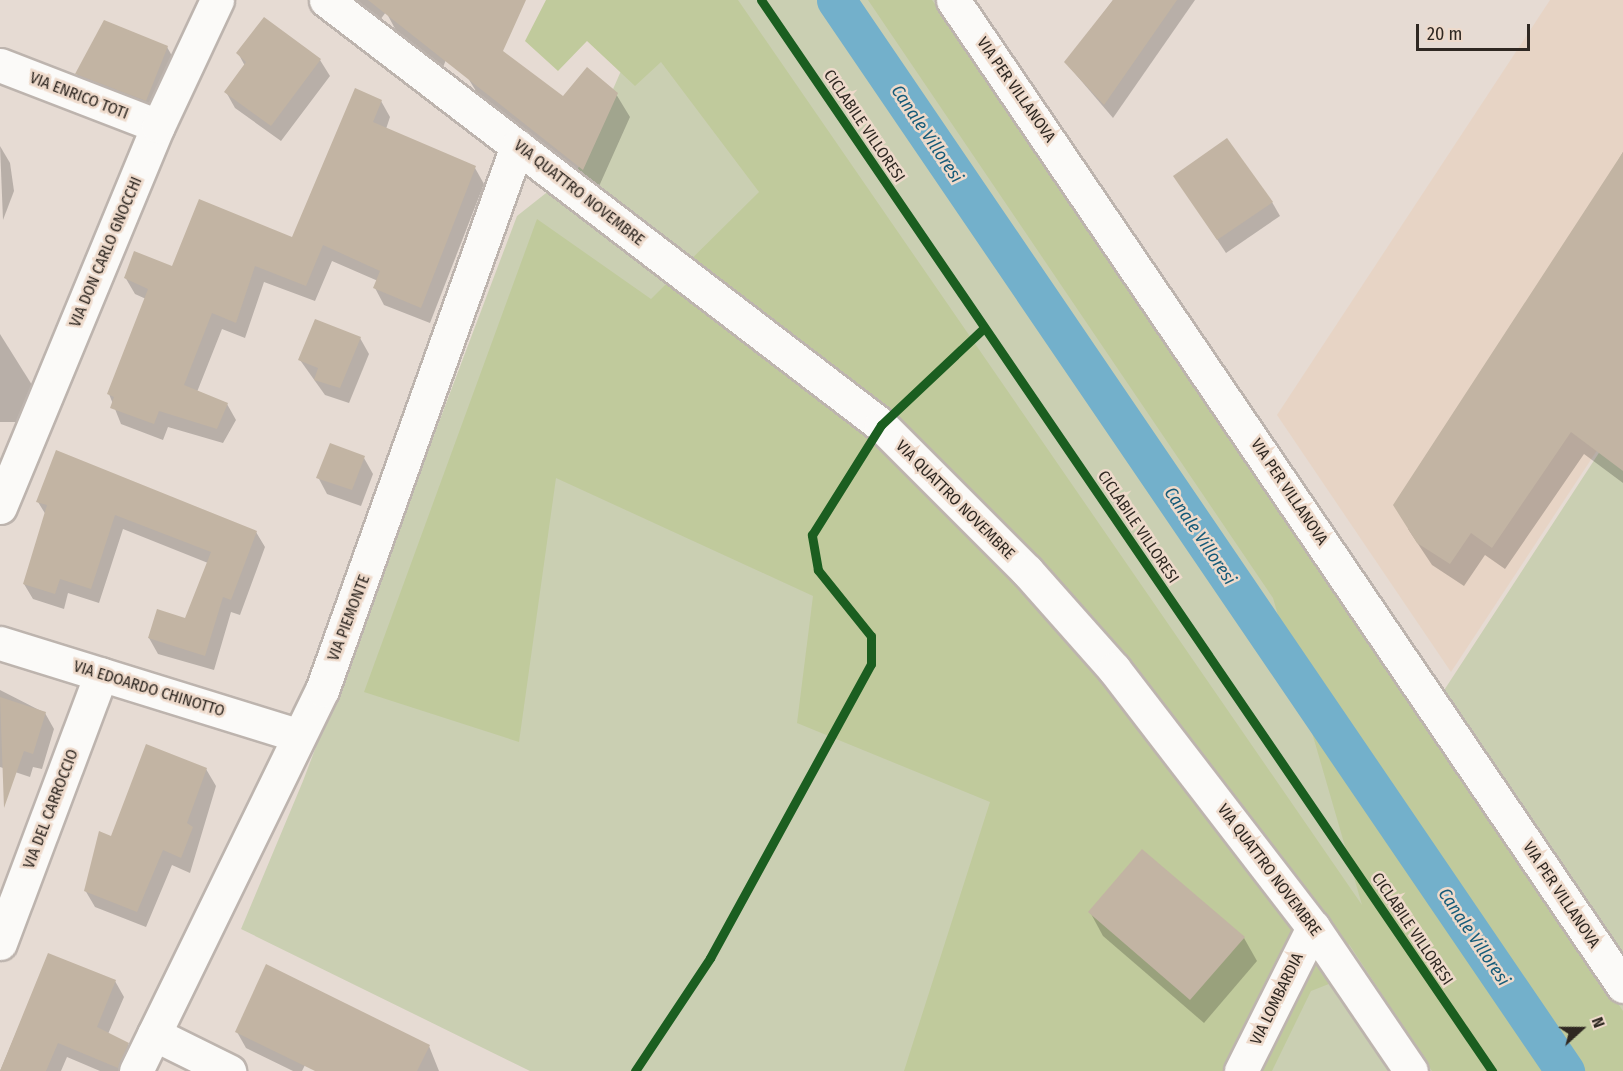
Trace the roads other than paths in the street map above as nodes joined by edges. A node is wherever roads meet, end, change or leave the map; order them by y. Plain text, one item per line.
1 (217, 0) edge
2 (326, 0) edge
3 (953, 0) edge
4 (0, 65) edge
5 (158, 126) junction
6 (517, 146) junction
7 (0, 507) edge
8 (0, 643) edge
9 (101, 675) junction
10 (298, 735) junction
11 (1313, 927) junction
12 (0, 943) edge
13 (1623, 986) edge
14 (154, 1034) junction
15 (136, 1071) edge
16 (229, 1071) edge
17 (1241, 1071) edge
18 (1411, 1071) edge

1 - 5 street, VIA DON CARLO GNOCCHI
2 - 6 street, VIA QUATTRO NOVEMBRE
3 - 13 street, VIA PER VILLANOVA
4 - 5 street, VIA ENRICO TOTI
5 - 7 street, VIA DON CARLO GNOCCHI
6 - 10 street, VIA PIEMONTE
6 - 11 street, VIA QUATTRO NOVEMBRE
8 - 9 street, VIA EDOARDO CHINOTTO
9 - 10 street, VIA EDOARDO CHINOTTO
9 - 12 street, VIA DEL CARROCCIO
10 - 14 street, VIA PIEMONTE
11 - 17 street, VIA LOMBARDIA
11 - 18 street, VIA QUATTRO NOVEMBRE
14 - 15 street, VIA PIEMONTE
14 - 16 street

